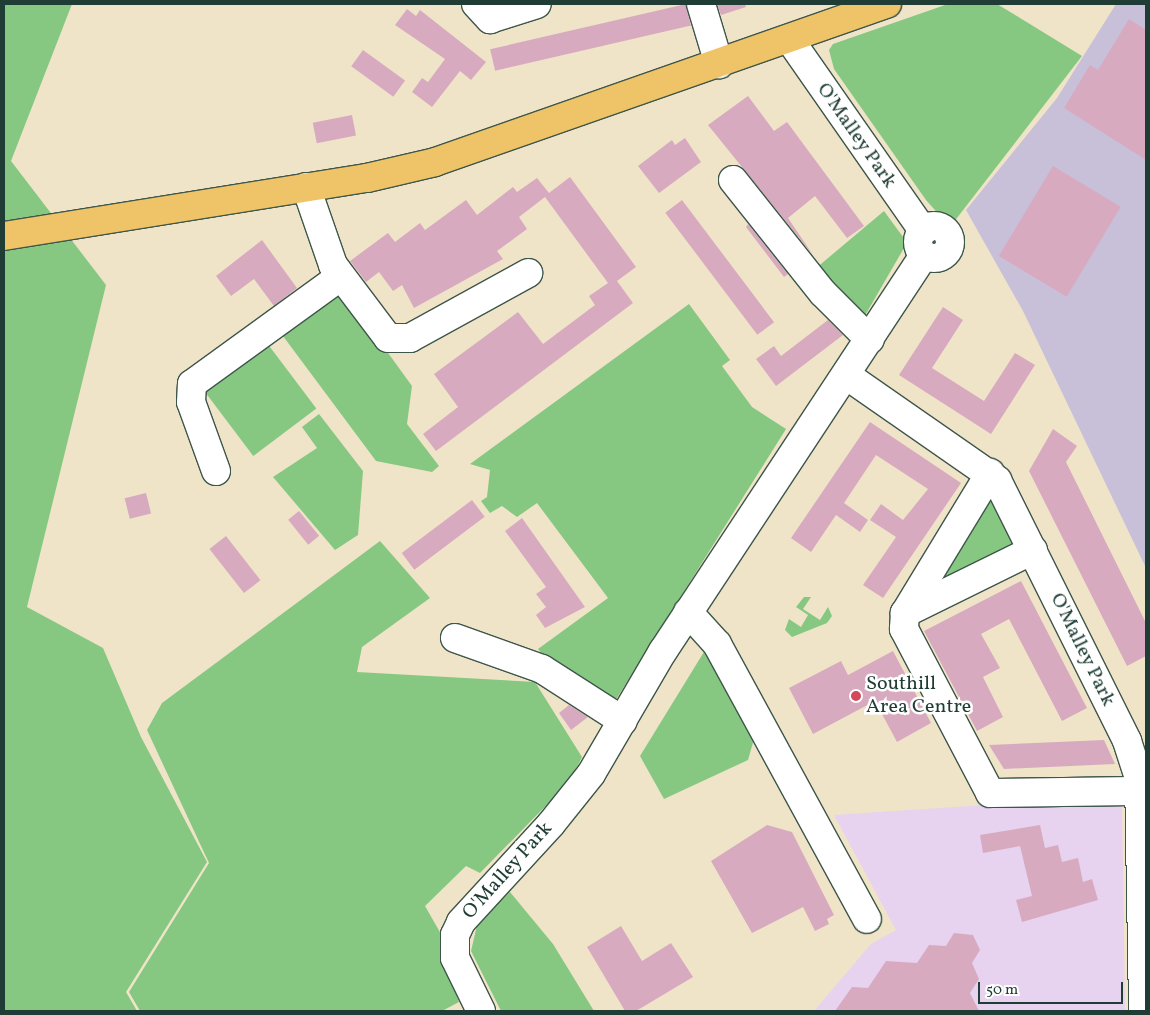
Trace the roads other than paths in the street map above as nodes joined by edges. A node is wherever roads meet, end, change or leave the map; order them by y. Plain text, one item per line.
1 (476, 4) edge
2 (537, 4) edge
3 (701, 4) edge
4 (887, 4) edge
5 (790, 40) junction
6 (719, 64) junction
7 (733, 180) dead end
8 (306, 187) junction
9 (4, 236) edge
10 (528, 273) dead end
11 (340, 276) junction
12 (870, 340) junction
13 (846, 375) junction
14 (216, 471) dead end
15 (990, 473) junction
16 (1032, 550) junction
17 (688, 612) junction
18 (905, 613) junction
19 (455, 638) dead end
20 (617, 731) junction
21 (1139, 790) junction
22 (1143, 889) edge
23 (867, 920) dead end
24 (1143, 975) edge
25 (478, 1010) edge
26 (1143, 1011) edge

1 - 2 street
3 - 6 street
4 - 5 main road
5 - 6 main road
5 - 12 street, O'Malley Park
6 - 8 main road
7 - 12 street
8 - 9 main road
8 - 11 street
10 - 11 street
11 - 14 street
12 - 13 street, O'Malley Park
13 - 15 street, O'Malley Park
13 - 17 street, O'Malley Park
15 - 16 street, O'Malley Park
15 - 18 street
16 - 18 street
16 - 21 street, O'Malley Park
17 - 20 street, O'Malley Park
17 - 23 street
18 - 21 street
19 - 20 street
20 - 25 street, O'Malley Park
21 - 22 street, O'Malley Park
22 - 24 street, O'Malley Park
24 - 26 street, O'Malley Park

